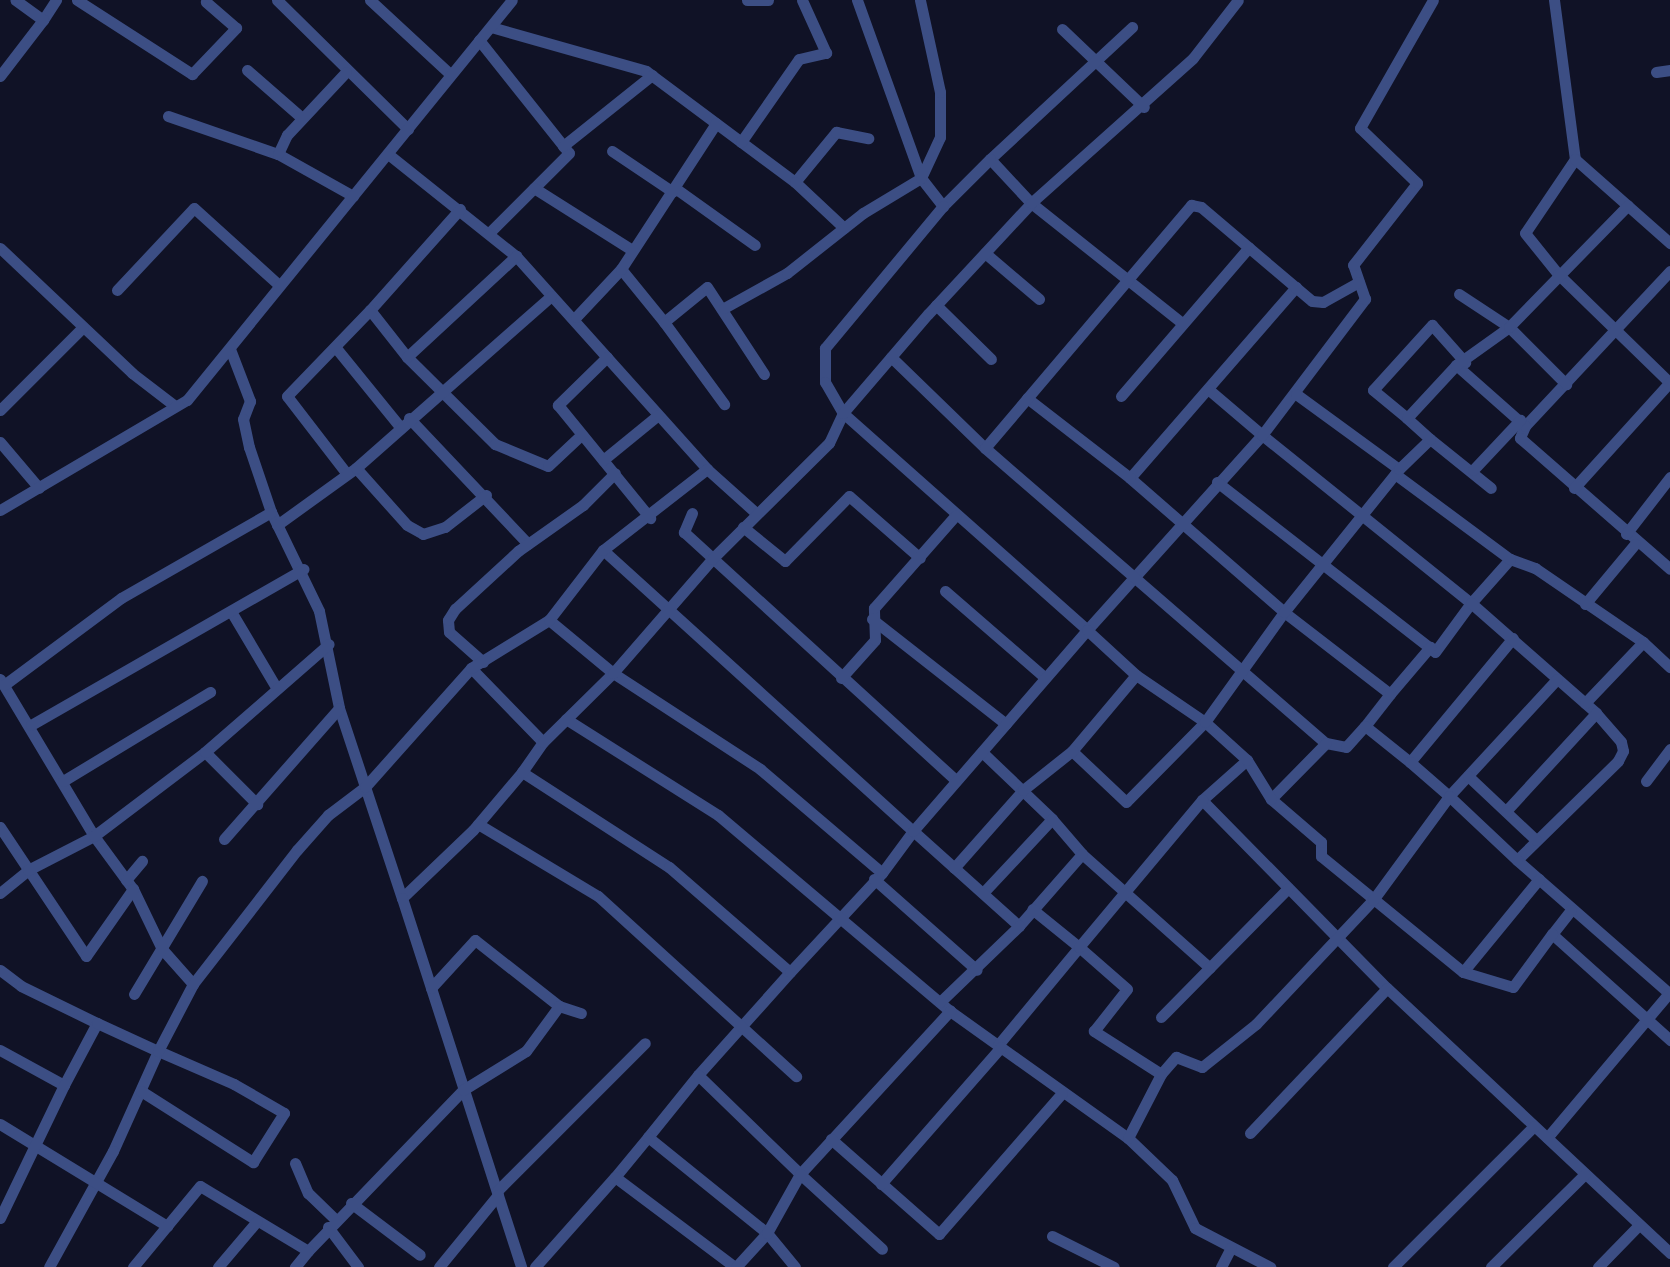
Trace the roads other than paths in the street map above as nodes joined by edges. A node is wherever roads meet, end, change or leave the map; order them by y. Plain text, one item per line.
1 (15, 0) edge
2 (56, 0) edge
3 (77, 0) edge
4 (277, 0) edge
5 (370, 0) edge
6 (512, 0) edge
7 (747, 0) edge
8 (768, 0) edge
9 (802, 0) edge
10 (857, 0) edge
11 (920, 0) edge
12 (1238, 0) edge
13 (1433, 0) edge
14 (1554, 0) edge
15 (205, 1) edge
16 (43, 20) junction
17 (491, 27) junction
18 (1132, 27) dead end
19 (1062, 29) dead end
20 (479, 40) junction
21 (1096, 61) junction
22 (247, 70) dead end
23 (1670, 70) edge
24 (346, 72) junction
25 (1656, 72) dead end
26 (450, 74) junction
27 (652, 75) junction
28 (0, 76) edge
29 (1144, 107) junction
30 (168, 116) dead end
31 (302, 118) junction
32 (716, 123) junction
33 (408, 129) junction
34 (868, 138) dead end
35 (741, 142) junction
36 (563, 146) junction
37 (612, 151) dead end
38 (278, 154) junction
39 (388, 154) junction
40 (990, 159) junction
41 (1575, 159) junction
42 (921, 178) junction
43 (795, 182) junction
44 (537, 186) junction
45 (674, 190) junction
46 (353, 196) junction
47 (1031, 203) junction
48 (1628, 205) junction
49 (943, 206) junction
50 (460, 209) junction
51 (844, 228) junction
52 (489, 233) junction
53 (1670, 243) edge
54 (755, 245) dead end
55 (1249, 247) junction
56 (0, 248) edge
57 (632, 250) junction
58 (985, 253) junction
59 (516, 256) junction
60 (621, 269) junction
61 (1670, 271) edge
62 (1558, 274) junction
63 (1129, 277) junction
64 (1359, 282) junction
65 (279, 285) junction
66 (1296, 287) junction
67 (117, 290) dead end
68 (1459, 294) dead end
69 (551, 296) junction
70 (1039, 299) dead end
71 (936, 305) junction
72 (724, 308) junction
73 (370, 310) junction
74 (576, 317) junction
75 (664, 322) junction
76 (1182, 323) junction
77 (83, 327) junction
78 (1509, 327) junction
79 (1616, 330) junction
80 (336, 348) junction
81 (230, 349) junction
82 (407, 357) junction
83 (607, 357) junction
84 (891, 357) junction
85 (991, 359) dead end
86 (1461, 364) junction
87 (764, 374) dead end
88 (1670, 383) edge
89 (1566, 384) junction
90 (1208, 389) junction
91 (440, 391) junction
92 (1296, 394) junction
93 (1121, 396) dead end
94 (1027, 398) junction
95 (724, 404) dead end
96 (175, 406) junction
97 (0, 410) edge
98 (843, 413) junction
99 (657, 416) junction
100 (1407, 418) junction
101 (405, 423) junction
102 (1522, 423) junction
103 (581, 435) junction
104 (1262, 435) junction
105 (1430, 439) junction
106 (0, 442) edge
107 (985, 448) junction
108 (603, 460) junction
109 (707, 469) junction
110 (1473, 470) junction
111 (352, 471) junction
112 (1397, 471) junction
113 (615, 473) junction
114 (1670, 477) edge
115 (1130, 478) junction
116 (1217, 482) junction
117 (39, 488) junction
118 (1491, 488) dead end
119 (1574, 488) junction
120 (486, 495) junction
121 (0, 510) edge
122 (271, 512) junction
123 (692, 513) dead end
124 (756, 513) junction
125 (955, 516) junction
126 (1365, 517) junction
127 (650, 518) junction
128 (1179, 523) junction
129 (277, 525) junction
130 (743, 527) junction
131 (1626, 534) junction
132 (528, 544) junction
133 (1635, 544) junction
134 (603, 550) junction
135 (920, 558) junction
136 (712, 559) junction
137 (1510, 559) junction
138 (1321, 568) junction
139 (303, 569) junction
140 (1670, 569) edge
141 (1136, 581) junction
142 (945, 591) dead end
143 (1471, 603) junction
144 (1585, 604) junction
145 (667, 612) junction
146 (1284, 612) junction
147 (232, 613) junction
148 (872, 619) junction
149 (549, 620) junction
150 (1087, 630) junction
151 (1513, 638) junction
152 (1643, 642) junction
153 (329, 644) junction
154 (1430, 647) junction
155 (483, 662) junction
156 (1670, 667) edge
157 (471, 668) junction
158 (1239, 669) junction
159 (613, 673) junction
160 (1136, 675) junction
161 (1043, 676) junction
162 (841, 678) junction
163 (1557, 679) junction
164 (2, 682) edge
165 (276, 687) junction
166 (210, 692) dead end
167 (1390, 694) junction
168 (1585, 703) junction
169 (339, 708) junction
170 (1596, 713) junction
171 (566, 719) junction
172 (1205, 722) junction
173 (1006, 724) junction
174 (31, 725) junction
175 (1365, 726) junction
176 (543, 742) junction
177 (1326, 743) junction
178 (1072, 751) junction
179 (205, 752) junction
180 (982, 752) junction
181 (1668, 755) edge
182 (1247, 760) junction
183 (1410, 762) junction
184 (522, 772) junction
185 (1468, 776) junction
186 (956, 780) junction
187 (63, 781) junction
188 (1646, 781) dead end
189 (365, 787) junction
190 (1023, 790) junction
191 (1449, 796) junction
192 (1271, 799) junction
193 (1202, 800) junction
194 (257, 804) junction
195 (1506, 811) junction
196 (1052, 819) junction
197 (478, 824) junction
198 (0, 827) edge
199 (913, 831) junction
200 (94, 836) junction
201 (224, 839) dead end
202 (1536, 840) junction
203 (1082, 854) junction
204 (1517, 860) junction
205 (142, 861) dead end
206 (954, 868) junction
207 (28, 870) junction
208 (878, 876) junction
209 (1539, 879) junction
210 (202, 881) dead end
211 (129, 884) junction
212 (1288, 888) junction
213 (1125, 891) junction
214 (0, 893) edge
215 (983, 893) junction
216 (402, 898) junction
217 (1373, 900) junction
218 (1032, 909) junction
219 (1571, 910) junction
220 (835, 919) junction
221 (1019, 926) junction
222 (1552, 934) junction
223 (1336, 935) junction
224 (1079, 947) junction
225 (162, 949) junction
226 (1210, 968) junction
227 (0, 970) edge
228 (977, 970) junction
229 (790, 972) junction
230 (1463, 972) junction
231 (193, 984) junction
232 (431, 988) junction
233 (1387, 988) junction
234 (134, 994) dead end
235 (940, 1002) junction
236 (559, 1006) junction
237 (950, 1011) junction
238 (581, 1013) dead end
239 (1161, 1017) dead end
240 (1646, 1022) junction
241 (97, 1023) junction
242 (743, 1024) junction
243 (1670, 1040) edge
244 (645, 1043) dead end
245 (999, 1046) junction
246 (0, 1050) edge
247 (158, 1051) junction
248 (1161, 1074) junction
249 (698, 1075) junction
250 (796, 1076) dead end
251 (64, 1085) junction
252 (463, 1090) junction
253 (141, 1091) junction
254 (1062, 1093) junction
255 (0, 1124) edge
256 (1534, 1126) junction
257 (1250, 1133) dead end
258 (648, 1137) junction
259 (1128, 1138) junction
260 (1547, 1138) junction
261 (831, 1139) junction
262 (36, 1148) junction
263 (295, 1163) dead end
264 (800, 1174) junction
265 (1585, 1174) junction
266 (615, 1177) junction
267 (97, 1181) junction
268 (881, 1184) junction
269 (498, 1193) junction
270 (351, 1203) junction
271 (0, 1218) edge
272 (257, 1221) junction
273 (332, 1224) junction
274 (1639, 1225) junction
275 (167, 1226) junction
276 (767, 1233) junction
277 (1052, 1236) dead end
278 (1231, 1247) junction
279 (882, 1249) dead end
280 (308, 1251) junction
281 (1670, 1253) edge
282 (420, 1255) dead end
283 (49, 1267) edge
284 (133, 1267) edge
285 (218, 1267) edge
286 (295, 1267) edge
287 (358, 1267) edge
288 (439, 1267) edge
289 (521, 1267) edge
290 (535, 1267) edge
291 (736, 1267) edge
292 (795, 1267) edge
293 (1114, 1267) edge
294 (1221, 1267) edge
295 (1270, 1267) edge
296 (1393, 1267) edge
297 (1491, 1267) edge
298 (1598, 1267) edge

1 - 16 street
2 - 16 street
3 - 15 street
4 - 24 street
5 - 26 street
6 - 17 street
7 - 8 street
9 - 35 street
10 - 42 street
11 - 42 street
12 - 29 street
13 - 64 street
14 - 41 street
16 - 28 street
17 - 20 street
17 - 27 street
18 - 21 street
19 - 21 street
20 - 26 street
20 - 36 street
21 - 29 street
21 - 40 street
22 - 31 street
23 - 25 street
24 - 31 street
24 - 33 street
26 - 33 street
27 - 32 street
27 - 36 street
29 - 47 street
30 - 38 street
31 - 38 street
32 - 35 street
32 - 45 street
33 - 39 street
34 - 43 street
35 - 43 street
36 - 44 street
37 - 45 street
38 - 46 street
39 - 46 street
39 - 50 street
40 - 47 street
40 - 49 street
41 - 48 street
41 - 62 street
42 - 49 street
42 - 51 street
43 - 51 street
44 - 52 street
44 - 57 street
45 - 54 street
45 - 57 street
46 - 65 street
47 - 58 street
47 - 63 street
48 - 53 street
48 - 62 street
49 - 98 street
50 - 52 street
50 - 73 street
51 - 72 street
52 - 59 street
55 - 63 street
55 - 66 street
55 - 76 street
56 - 77 street
57 - 60 street
58 - 70 street
58 - 71 street
59 - 69 street
59 - 82 street
60 - 74 street
60 - 75 street
61 - 79 street
62 - 78 street
62 - 79 street
63 - 76 street
63 - 94 street
64 - 66 street
64 - 92 street
65 - 67 street
65 - 81 street
66 - 90 street
68 - 78 street
69 - 74 street
69 - 91 street
71 - 84 street
71 - 85 street
72 - 75 street
72 - 87 street
73 - 80 street
73 - 82 street
74 - 83 street
75 - 95 street
76 - 93 street
77 - 96 street
77 - 97 street
78 - 86 street
78 - 89 street
79 - 88 street
79 - 89 street
80 - 101 street
80 - 111 street
81 - 96 street
81 - 122 street
82 - 91 street
83 - 99 street
83 - 103 street
84 - 98 street
84 - 107 street
86 - 100 street
86 - 100 street
86 - 102 street
88 - 119 street
89 - 102 street
90 - 104 street
90 - 115 street
91 - 101 street
91 - 103 street
92 - 104 street
92 - 112 street
94 - 107 street
94 - 115 street
96 - 117 street
98 - 124 street
98 - 125 street
99 - 108 street
99 - 109 street
100 - 105 street
101 - 111 street
101 - 120 street
102 - 110 street
102 - 119 street
103 - 108 street
104 - 116 street
104 - 126 street
105 - 110 street
105 - 112 street
106 - 117 street
107 - 141 street
108 - 113 street
109 - 124 street
109 - 127 street
110 - 118 street
111 - 120 street
111 - 129 street
112 - 126 street
112 - 137 street
113 - 127 street
113 - 132 street
114 - 131 street
115 - 128 street
116 - 128 street
116 - 138 street
117 - 121 street
119 - 131 street
120 - 132 street
122 - 129 street
122 - 164 street
123 - 136 street
124 - 130 street
125 - 135 street
125 - 150 street
126 - 138 street
126 - 143 street
127 - 134 street
128 - 141 street
128 - 146 street
129 - 139 street
130 - 135 street
130 - 136 street
131 - 133 street
132 - 155 street
133 - 140 street
133 - 144 street
134 - 145 street
134 - 149 street
135 - 148 street
136 - 145 street
136 - 162 street
137 - 143 street
137 - 144 street
138 - 146 street
138 - 154 street
139 - 147 street
139 - 153 street
141 - 150 street
141 - 158 street
142 - 161 street
143 - 151 street
143 - 154 street
144 - 152 street
145 - 159 street
145 - 199 street
146 - 158 street
146 - 167 street
147 - 165 street
147 - 174 street
148 - 162 street
148 - 173 street
149 - 155 street
149 - 159 street
150 - 160 street
150 - 161 street
151 - 163 street
151 - 183 street
152 - 156 street
152 - 168 street
153 - 165 street
153 - 169 street
154 - 167 street
155 - 157 street
157 - 176 street
157 - 189 street
158 - 172 street
158 - 177 street
159 - 171 street
159 - 208 street
160 - 172 street
160 - 178 street
161 - 173 street
162 - 186 street
163 - 168 street
163 - 185 street
164 - 174 street
165 - 179 street
166 - 187 street
167 - 175 street
168 - 170 street
169 - 189 street
169 - 194 street
170 - 195 street
170 - 202 street
171 - 176 street
171 - 220 street
172 - 178 street
172 - 182 street
173 - 180 street
174 - 187 street
175 - 177 street
175 - 183 street
176 - 184 street
177 - 192 street
178 - 190 street
179 - 194 street
179 - 200 street
180 - 186 street
180 - 190 street
181 - 188 street
182 - 192 street
182 - 193 street
183 - 191 street
184 - 197 street
184 - 229 street
185 - 191 street
185 - 195 street
186 - 199 street
187 - 200 street
189 - 216 street
189 - 231 street
190 - 196 street
190 - 206 street
191 - 204 street
191 - 217 street
192 - 217 street
193 - 212 street
193 - 213 street
194 - 201 street
195 - 202 street
196 - 203 street
196 - 215 street
197 - 216 street
197 - 242 street
198 - 207 street
199 - 206 street
199 - 208 street
200 - 207 street
200 - 211 street
202 - 204 street
203 - 213 street
203 - 218 street
204 - 209 street
205 - 211 street
206 - 215 street
207 - 211 street
207 - 214 street
208 - 220 street
208 - 228 street
209 - 219 street
209 - 230 street
210 - 225 street
211 - 225 street
212 - 223 street
212 - 226 street
213 - 224 street
213 - 226 street
215 - 221 street
216 - 232 street
217 - 223 street
217 - 230 street
218 - 221 street
218 - 224 street
219 - 222 street
219 - 240 street
220 - 229 street
220 - 235 street
221 - 228 street
222 - 230 street
222 - 240 street
223 - 233 street
223 - 248 street
224 - 245 street
224 - 248 street
225 - 231 street
225 - 234 street
226 - 239 street
227 - 241 street
228 - 235 street
229 - 242 street
231 - 247 street
232 - 236 street
232 - 252 street
233 - 256 street
233 - 257 street
235 - 237 street
236 - 238 street
236 - 252 street
237 - 245 street
237 - 261 street
240 - 243 street
240 - 260 street
241 - 247 street
241 - 251 street
242 - 249 street
242 - 250 street
244 - 269 street
245 - 254 street
245 - 268 street
246 - 251 street
247 - 253 street
247 - 253 street
248 - 259 street
249 - 258 street
249 - 264 street
251 - 262 street
252 - 269 street
252 - 270 street
253 - 267 street
254 - 259 street
254 - 268 street
255 - 262 street
256 - 260 street
256 - 296 street
258 - 266 street
258 - 276 street
259 - 278 street
260 - 265 street
261 - 264 street
261 - 268 street
262 - 267 street
262 - 271 street
263 - 273 street
264 - 276 street
264 - 279 street
265 - 274 street
265 - 297 street
266 - 290 street
266 - 291 street
267 - 275 street
267 - 283 street
269 - 288 street
269 - 289 street
270 - 273 street
270 - 282 street
272 - 275 street
272 - 280 street
272 - 285 street
273 - 280 street
273 - 287 street
274 - 281 street
274 - 298 street
275 - 284 street
276 - 291 street
276 - 292 street
277 - 293 street
278 - 294 street
278 - 295 street
280 - 286 street

